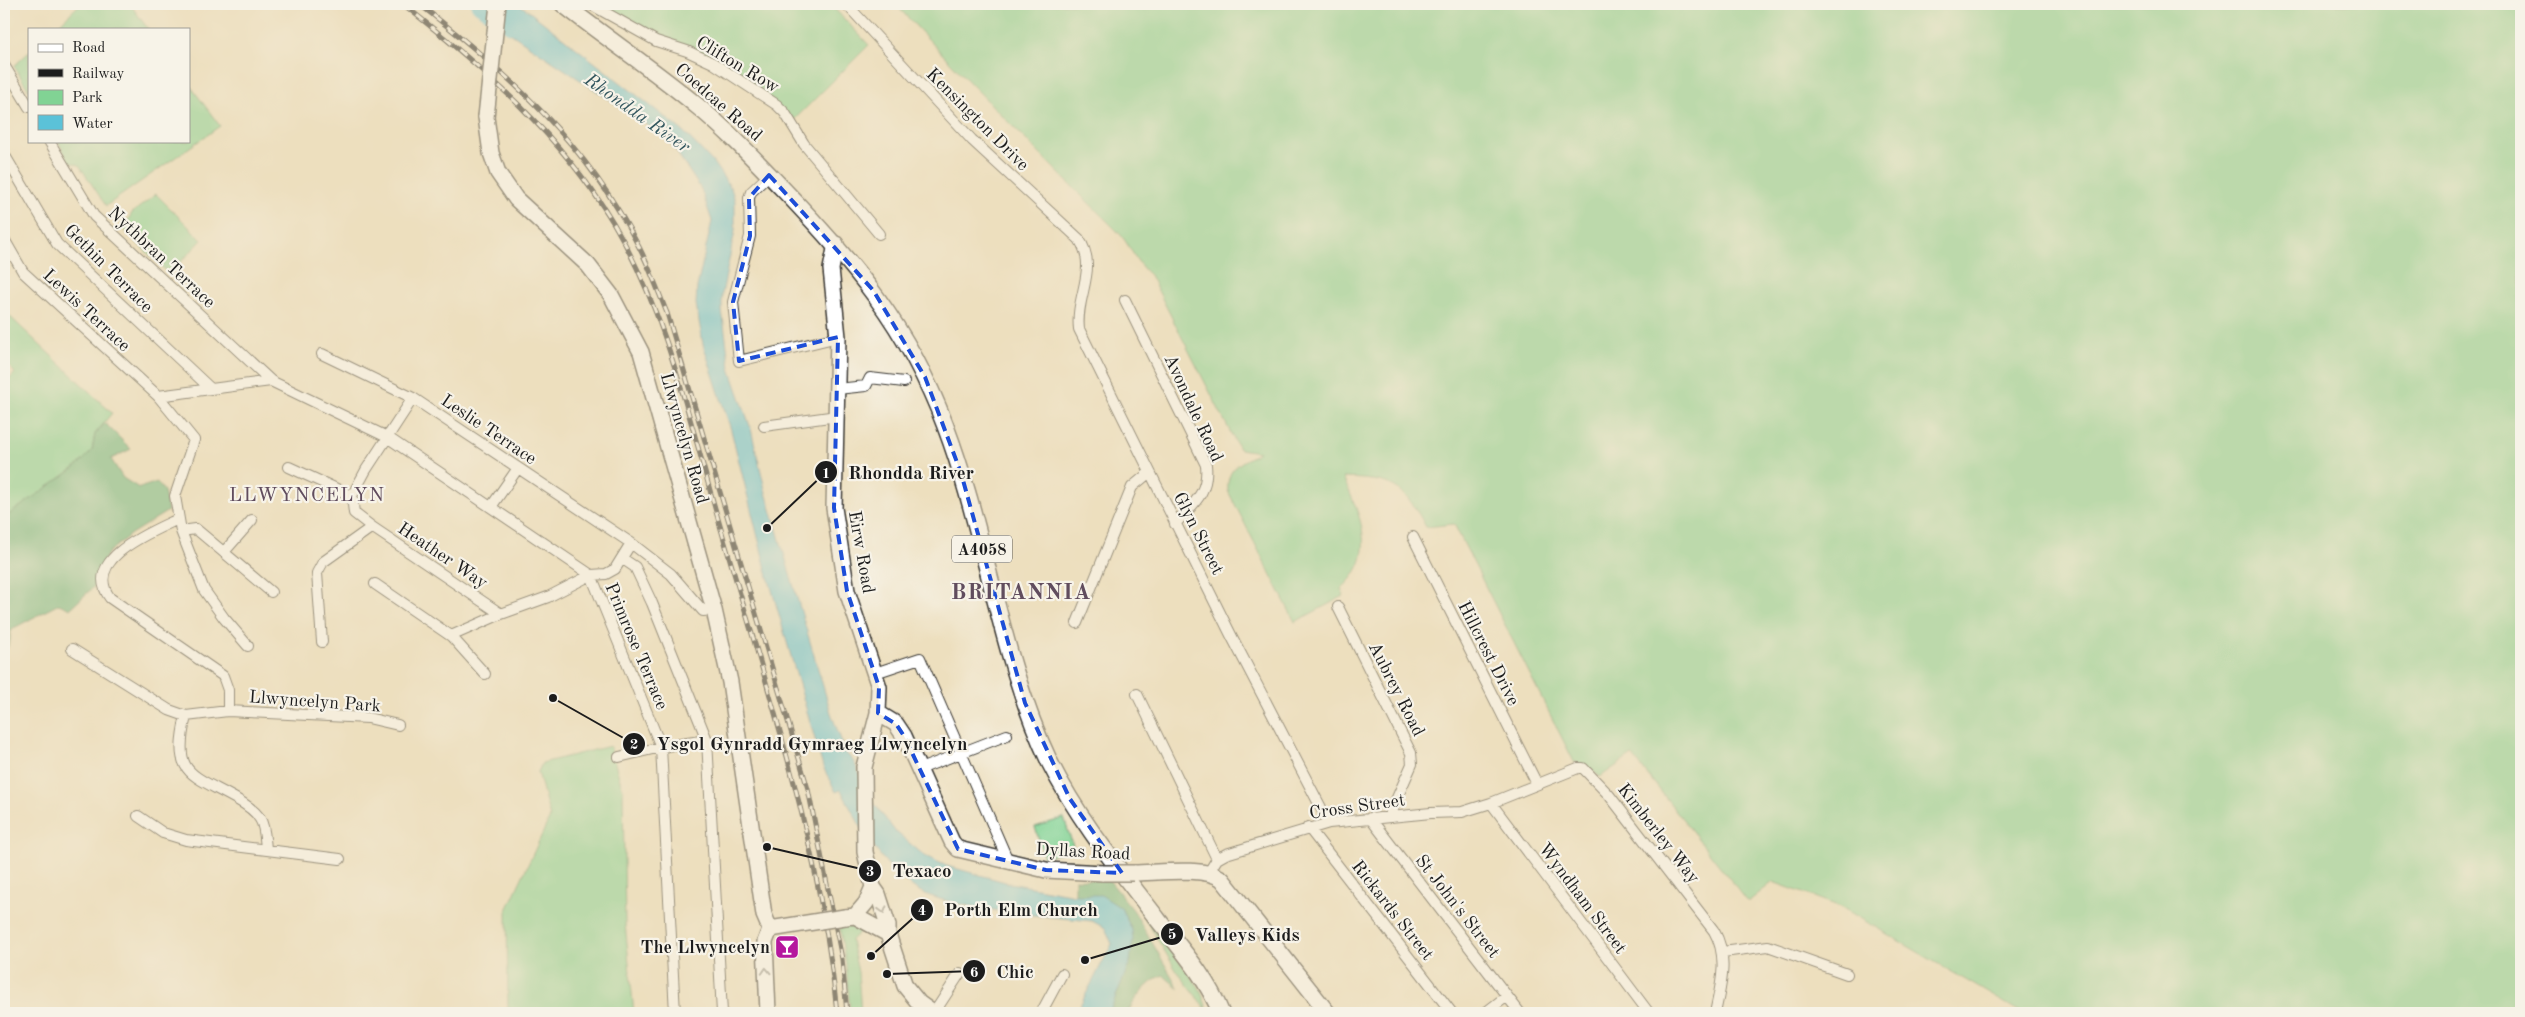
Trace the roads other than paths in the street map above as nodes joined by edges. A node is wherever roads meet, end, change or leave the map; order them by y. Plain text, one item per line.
1 (498, 4) edge
2 (562, 4) edge
3 (590, 4) edge
4 (848, 8) edge
5 (4, 65) edge
6 (28, 105) edge
7 (50, 142) edge
8 (4, 154) edge
9 (769, 175) junction
10 (879, 234) dead end
11 (4, 239) edge
12 (836, 244) junction
13 (1086, 250) joint
14 (1125, 300) dead end
15 (838, 337) junction
16 (322, 354) dead end
17 (271, 381) junction
18 (904, 382) dead end
19 (212, 389) junction
20 (838, 389) junction
21 (158, 396) junction
22 (414, 398) junction
23 (837, 416) junction
24 (764, 426) dead end
25 (387, 438) junction
26 (289, 466) dead end
27 (518, 468) junction
28 (1150, 472) junction
29 (352, 496) junction
30 (491, 507) junction
31 (178, 519) junction
32 (252, 520) dead end
33 (1176, 524) junction
34 (372, 528) junction
35 (181, 531) junction
36 (1413, 538) dead end
37 (631, 544) junction
38 (224, 552) junction
39 (623, 559) junction
40 (591, 575) junction
41 (375, 584) dead end
42 (271, 592) dead end
43 (1338, 606) dead end
44 (714, 610) junction
45 (501, 614) junction
46 (1077, 623) dead end
47 (451, 636) junction
48 (322, 642) dead end
49 (248, 646) dead end
50 (72, 649) dead end
51 (875, 672) junction
52 (485, 674) dead end
53 (1137, 694) dead end
54 (228, 711) junction
55 (878, 713) junction
56 (186, 716) junction
57 (398, 725) dead end
58 (1007, 735) dead end
59 (707, 740) junction
60 (661, 747) junction
61 (962, 752) junction
62 (619, 757) dead end
63 (920, 769) junction
64 (1537, 784) junction
65 (1491, 803) junction
66 (138, 816) dead end
67 (1389, 816) junction
68 (1370, 818) junction
69 (1328, 823) junction
70 (1308, 827) junction
71 (266, 849) junction
72 (340, 859) dead end
73 (1217, 859) junction
74 (1009, 863) junction
75 (1209, 872) junction
76 (873, 887) junction
77 (850, 916) junction
78 (770, 929) junction
79 (888, 934) junction
80 (1723, 952) junction
81 (960, 973) dead end
82 (1062, 974) dead end
83 (1847, 974) dead end
84 (1507, 996) junction
85 (916, 1008) edge
86 (675, 1013) edge
87 (722, 1013) edge
88 (768, 1013) edge
89 (934, 1013) edge
90 (1042, 1013) edge
91 (1221, 1013) edge
92 (1328, 1013) edge
93 (1452, 1013) edge
94 (1485, 1013) edge
95 (1520, 1013) edge
96 (1649, 1013) edge
97 (1714, 1013) edge

1 - 44 main road, Llwyncelyn Road, bridge
2 - 9 main road, Coedcae Road / A4058
3 - 10 street, Clifton Row
4 - 13 street, Kensington Drive
5 - 6 street
7 - 17 street, Nythbran Terrace
8 - 19 street, Gethin Terrace
9 - 12 main road, Coedcae Road / A4058
9 - 15 street
11 - 21 street, Lewis Terrace
12 - 15 main road, Eirw Road
12 - 91 main road, A4058
13 - 28 street, Glyn Street
14 - 33 street, Avondale Road
15 - 20 main road, Eirw Road
16 - 22 street, Leslie Terrace
17 - 19 street
17 - 25 street, Primrose Terrace
18 - 20 street
19 - 21 street
20 - 23 main road, Eirw Road
21 - 31 street, Lewis Terrace
22 - 25 street
22 - 27 street, Leslie Terrace
23 - 24 street
23 - 51 main road, Eirw Road
25 - 29 street
25 - 30 street, Primrose Terrace
26 - 29 street
27 - 30 street
27 - 37 street, Leslie Terrace
28 - 33 street, Glyn Street
28 - 46 street
29 - 34 street, Heather Way
30 - 40 street, Primrose Terrace
31 - 35 street
31 - 54 street, Llwyncelyn Park
32 - 38 street
33 - 69 street, Glyn Street
34 - 45 street, Heather Way
34 - 48 street
35 - 38 street
35 - 49 street
36 - 64 street, Hillcrest Drive
37 - 39 street
37 - 44 street, Leslie Terrace
38 - 42 street
39 - 40 street
39 - 59 street
40 - 45 street
40 - 60 street, Primrose Terrace
41 - 47 street
43 - 67 street, Aubrey Road
44 - 78 main road, Llwyncelyn Road
45 - 47 street
47 - 52 street
50 - 56 street, Llwyncelyn Park
51 - 55 main road, Eirw Road
51 - 61 street
53 - 73 street
54 - 56 street, Llwyncelyn Park
54 - 57 street, Llwyncelyn Park
55 - 63 main road
55 - 76 main road, Eirw Road
56 - 71 street
58 - 61 street
59 - 60 street
59 - 87 street
60 - 62 street
60 - 86 street, Primrose Terrace
61 - 63 street
61 - 74 street
63 - 74 main road, Dyllas Road
64 - 65 street, Kimberley Way
64 - 80 street, Kimberley Way
65 - 67 street, Cross Street
65 - 96 street, Wyndham Street
66 - 71 street
67 - 68 street, Cross Street
68 - 69 street, Cross Street
68 - 84 street, St John's Street
69 - 70 street, Cross Street
70 - 73 street, Cross Street
70 - 93 street, Rickards Street
71 - 72 street
73 - 75 street
74 - 75 main road, Dyllas Road, bridge
75 - 92 main road
76 - 77 main road
76 -> 79 main road, Eirw Road
77 - 78 main road, bridge
77 - 79 main road
88 -> 78 main road
79 - 85 main road, Eirw Road
80 - 83 street
80 - 97 street, Kimberley Way
81 - 89 street
82 - 90 street
84 - 94 street
84 - 95 street, St John's Street
85 - 89 main road, Eirw Road

